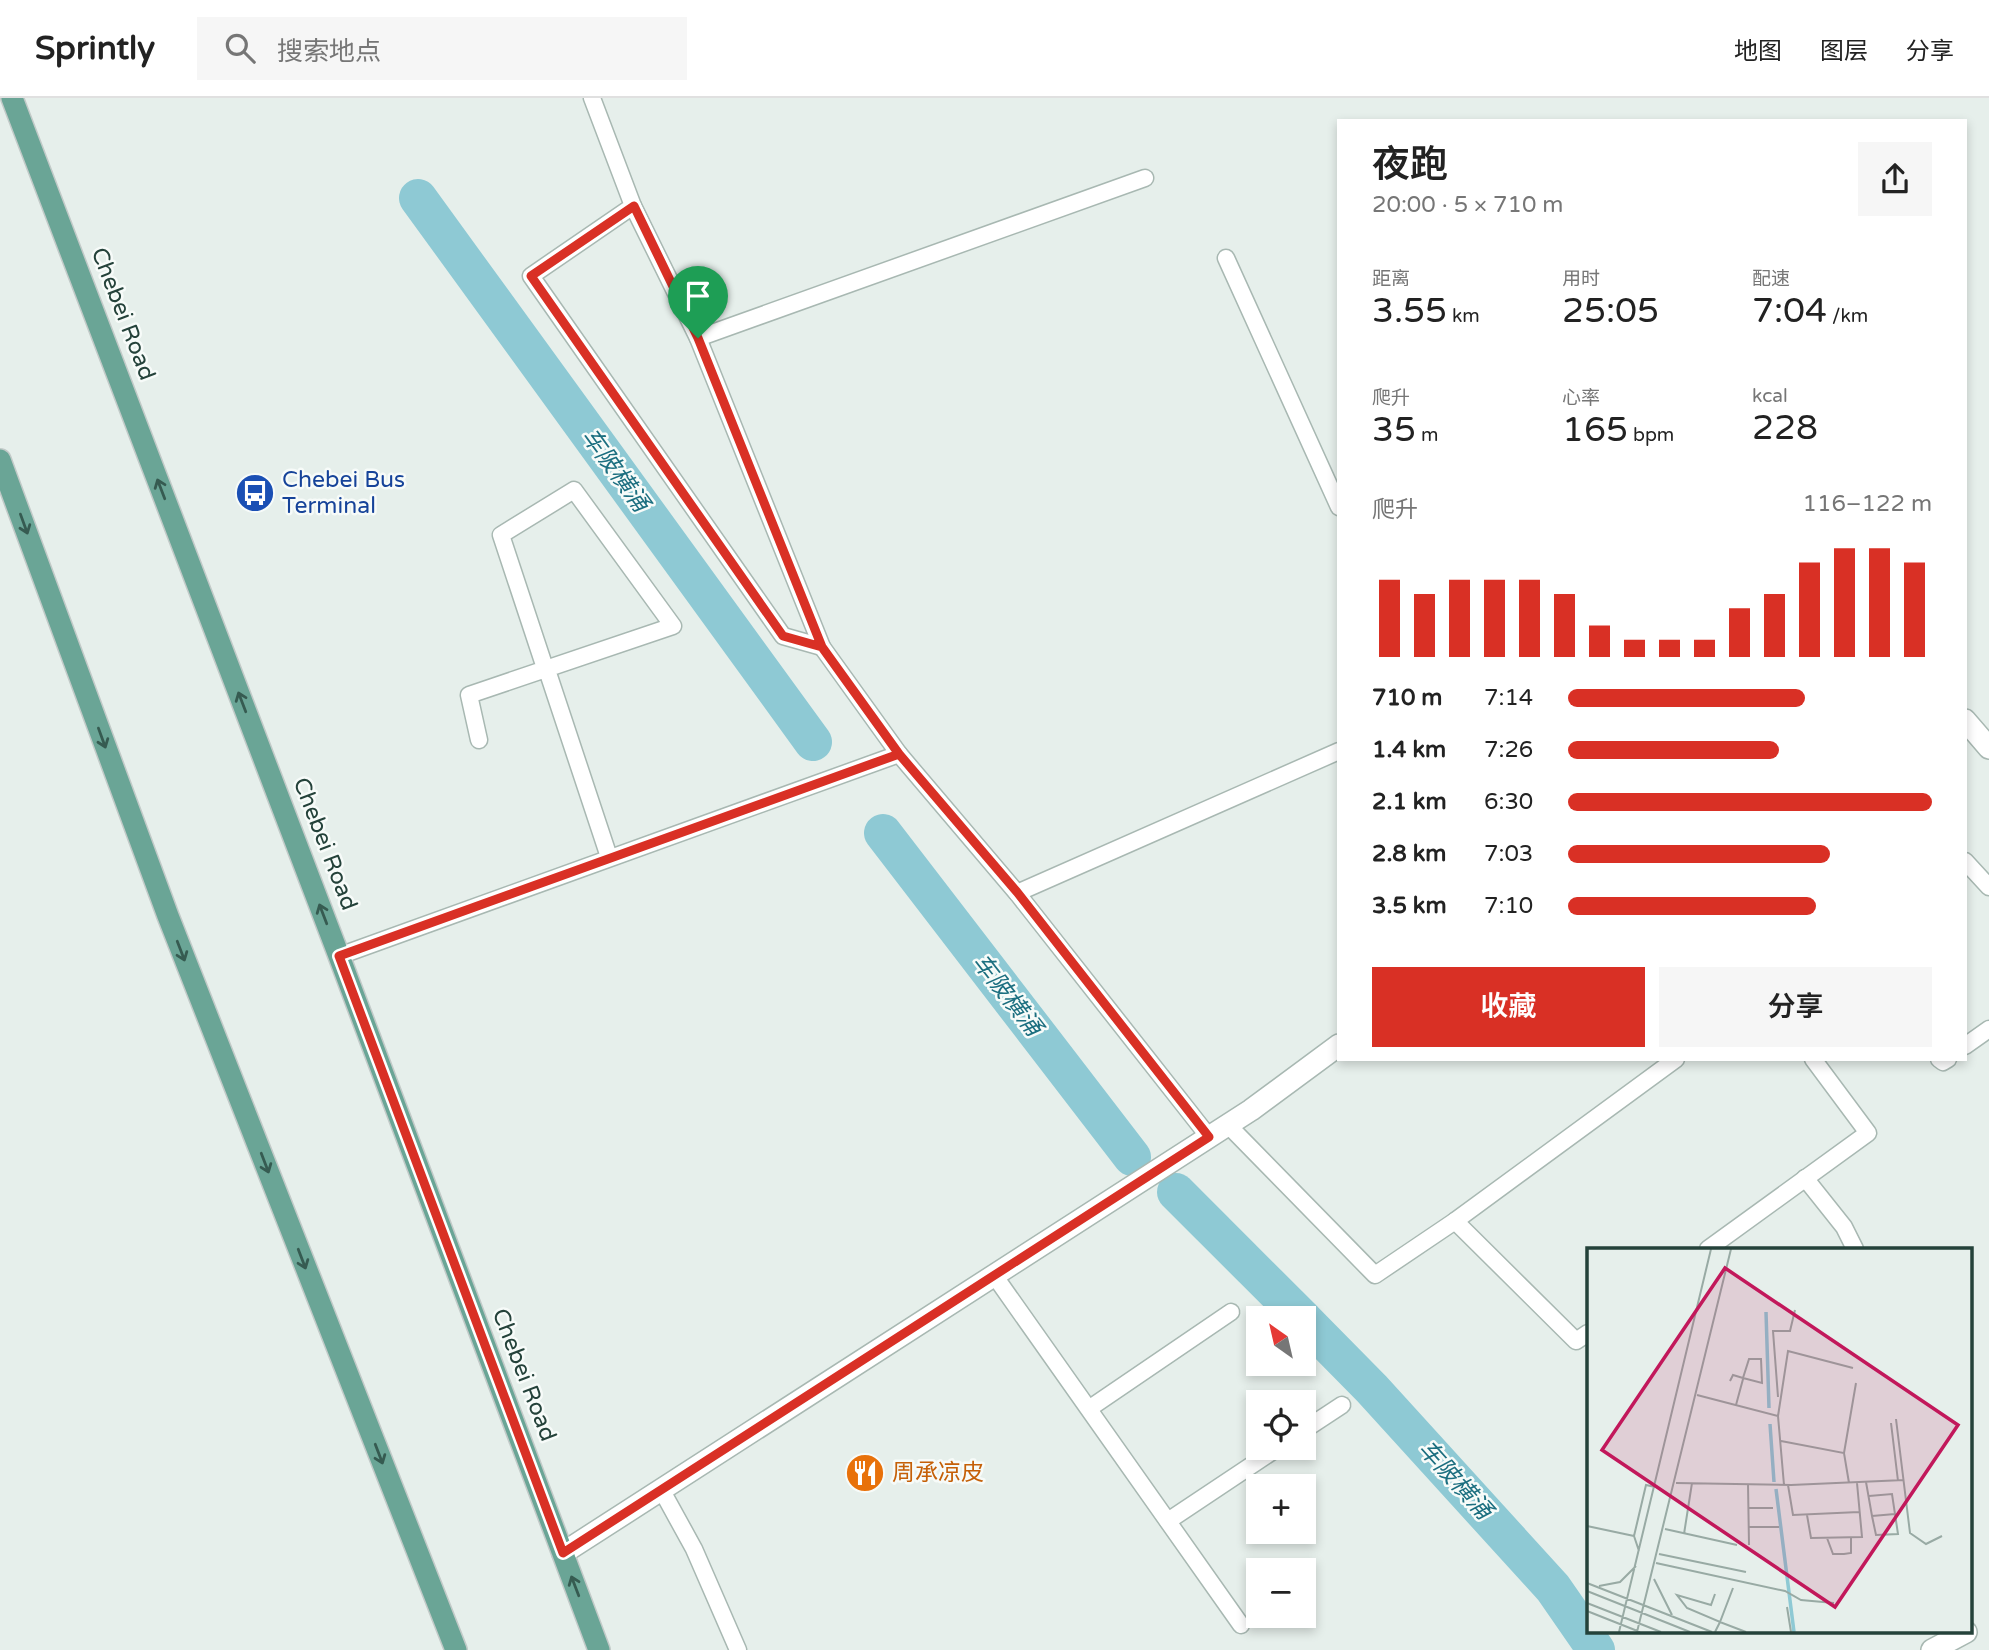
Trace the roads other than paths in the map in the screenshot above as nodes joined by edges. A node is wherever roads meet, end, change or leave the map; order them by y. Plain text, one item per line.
1 (12, 98) edge
2 (592, 98) edge
3 (1145, 178) dead end
4 (634, 206) junction
5 (1226, 258) dead end
6 (698, 338) junction
7 (0, 460) edge
8 (1337, 503) edge
9 (822, 647) junction
10 (546, 671) junction
11 (1967, 722) edge
12 (479, 740) dead end
13 (1989, 748) edge
14 (1337, 752) edge
15 (899, 754) junction
16 (609, 858) junction
17 (1967, 866) edge
18 (1989, 887) edge
19 (1017, 892) junction
20 (339, 956) junction
21 (1989, 1029) edge
22 (1967, 1045) edge
23 (1337, 1046) edge
24 (1672, 1061) edge
25 (1814, 1061) edge
26 (1228, 1125) junction
27 (1209, 1137) junction
28 (1805, 1178) junction
29 (1455, 1221) junction
30 (1709, 1248) edge
31 (1854, 1248) edge
32 (994, 1275) junction
33 (1231, 1312) dead end
34 (1587, 1334) edge
35 (1342, 1405) dead end
36 (1090, 1408) junction
37 (1316, 1422) edge
38 (1260, 1460) edge
39 (661, 1489) junction
40 (1168, 1521) junction
41 (563, 1553) junction
42 (1241, 1625) dead end
43 (1966, 1632) edge
44 (456, 1650) edge
45 (599, 1650) edge
46 (738, 1650) edge
47 (1932, 1650) edge

20 -> 1 main road, Chebei Road
2 - 4 lane
3 - 6 lane
4 - 6 lane
4 - 9 lane
5 - 8 lane
6 - 9 lane
7 -> 44 main road
9 - 15 lane
10 - 10 lane
10 - 12 lane
10 - 16 lane
11 - 13 street
14 - 19 lane
15 - 16 lane
15 - 19 lane
16 - 20 lane
17 - 18 lane
19 - 27 lane
20 - 41 main road, Chebei Road
21 - 22 lane
23 - 26 street
24 - 29 lane
25 - 28 lane
26 - 27 street
26 - 29 lane
27 - 32 street
28 - 30 lane
28 - 31 lane
29 - 34 lane
32 - 36 lane
32 - 39 street
33 - 36 lane
35 - 37 lane
36 - 40 lane
38 - 40 lane
39 - 41 street
39 - 46 lane
40 - 42 lane
45 -> 41 main road, Chebei Road
43 - 47 street

